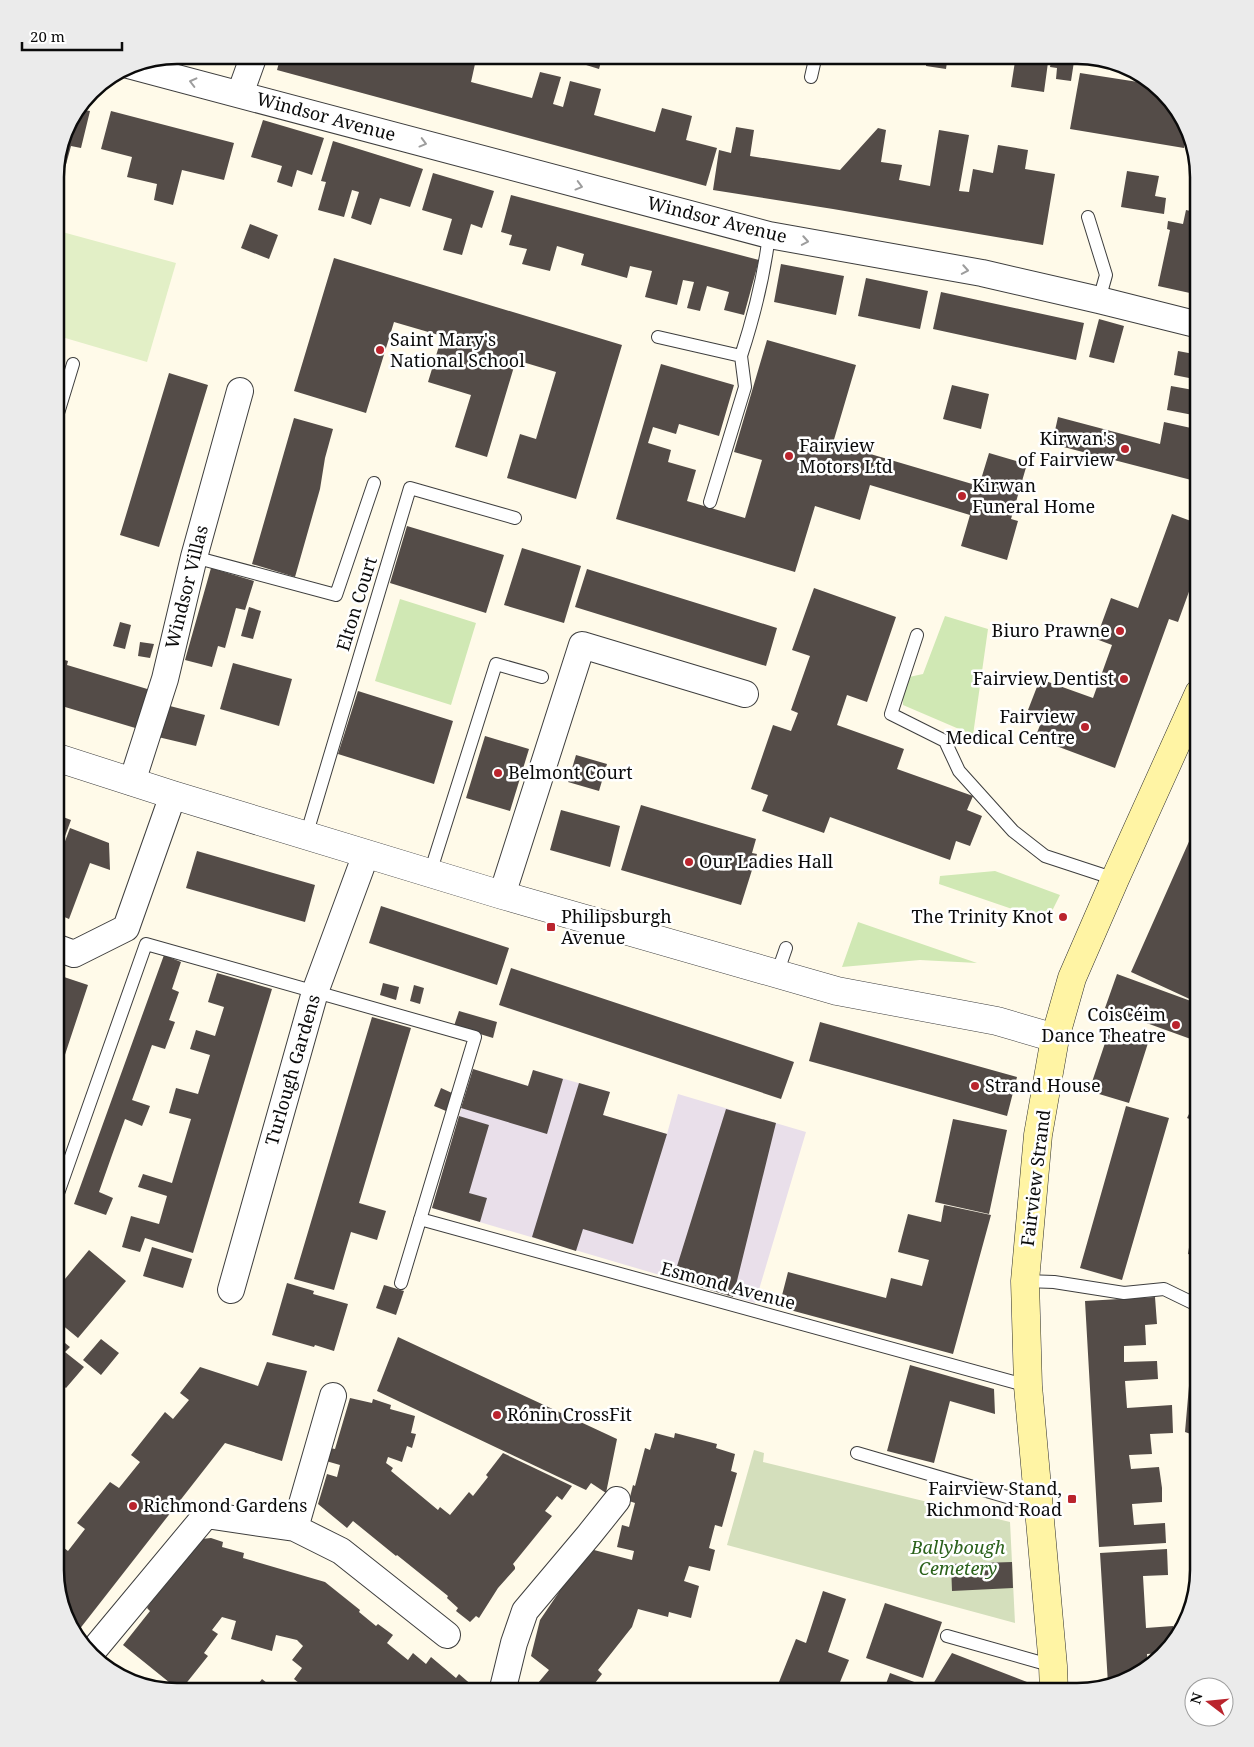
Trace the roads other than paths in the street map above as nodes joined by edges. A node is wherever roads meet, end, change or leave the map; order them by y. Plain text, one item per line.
1 (251, 64) edge
2 (814, 64) edge
3 (143, 69) edge
4 (812, 77) dead end
5 (240, 94) junction
6 (1088, 217) dead end
7 (770, 235) junction
8 (1099, 300) junction
9 (1190, 323) edge
10 (658, 337) dead end
11 (741, 356) junction
12 (73, 364) dead end
13 (240, 391) dead end
14 (64, 394) edge
15 (374, 483) dead end
16 (710, 502) dead end
17 (515, 518) dead end
18 (194, 557) junction
19 (917, 635) dead end
20 (542, 678) dead end
21 (745, 694) dead end
22 (1190, 713) edge
23 (64, 760) edge
24 (132, 782) junction
25 (173, 795) junction
26 (306, 836) junction
27 (366, 854) junction
28 (430, 873) junction
29 (1115, 878) junction
30 (502, 895) junction
31 (786, 948) dead end
32 (64, 950) edge
33 (778, 974) junction
34 (315, 992) junction
35 (1055, 1038) junction
36 (64, 1177) edge
37 (420, 1220) junction
38 (1025, 1281) junction
39 (401, 1283) dead end
40 (231, 1290) dead end
41 (1190, 1302) edge
42 (1028, 1386) junction
43 (333, 1396) dead end
44 (857, 1453) dead end
45 (617, 1500) dead end
46 (1038, 1506) junction
47 (295, 1528) junction
48 (447, 1635) dead end
49 (947, 1636) dead end
50 (95, 1648) edge
51 (1054, 1679) edge
52 (504, 1683) edge

1 - 5 street
2 - 4 lane
5 -> 3 street, Windsor Avenue
5 -> 7 street, Windsor Avenue
6 - 8 lane
7 -> 8 street, Windsor Avenue
7 - 11 lane
8 - 9 street, Windsor Avenue
10 - 11 lane
11 - 16 lane
12 - 14 lane
13 - 18 street, Windsor Villas
15 - 18 lane
17 - 26 lane, Elton Court
18 - 24 street, Windsor Villas
19 - 29 lane
20 - 28 lane
21 - 30 street
22 - 29 main road, Fairview Strand
23 - 24 street
24 - 25 street
25 - 26 street
25 - 32 street
26 - 27 street
27 - 28 street
27 - 34 street, Turlough Gardens
28 - 30 street
29 - 35 main road, Fairview Strand
30 - 33 street
31 - 33 lane
33 - 35 street
34 - 36 lane
34 - 37 lane
34 - 40 street, Turlough Gardens
35 - 38 main road, Fairview Strand
37 - 39 lane
37 - 42 lane, Esmond Avenue
38 - 41 lane
38 - 42 main road, Fairview Strand
42 - 46 main road, Fairview Strand
43 - 47 street
44 - 46 lane
45 - 52 street
46 - 51 main road, Fairview Strand
47 - 48 street
47 - 50 street
49 - 51 lane

